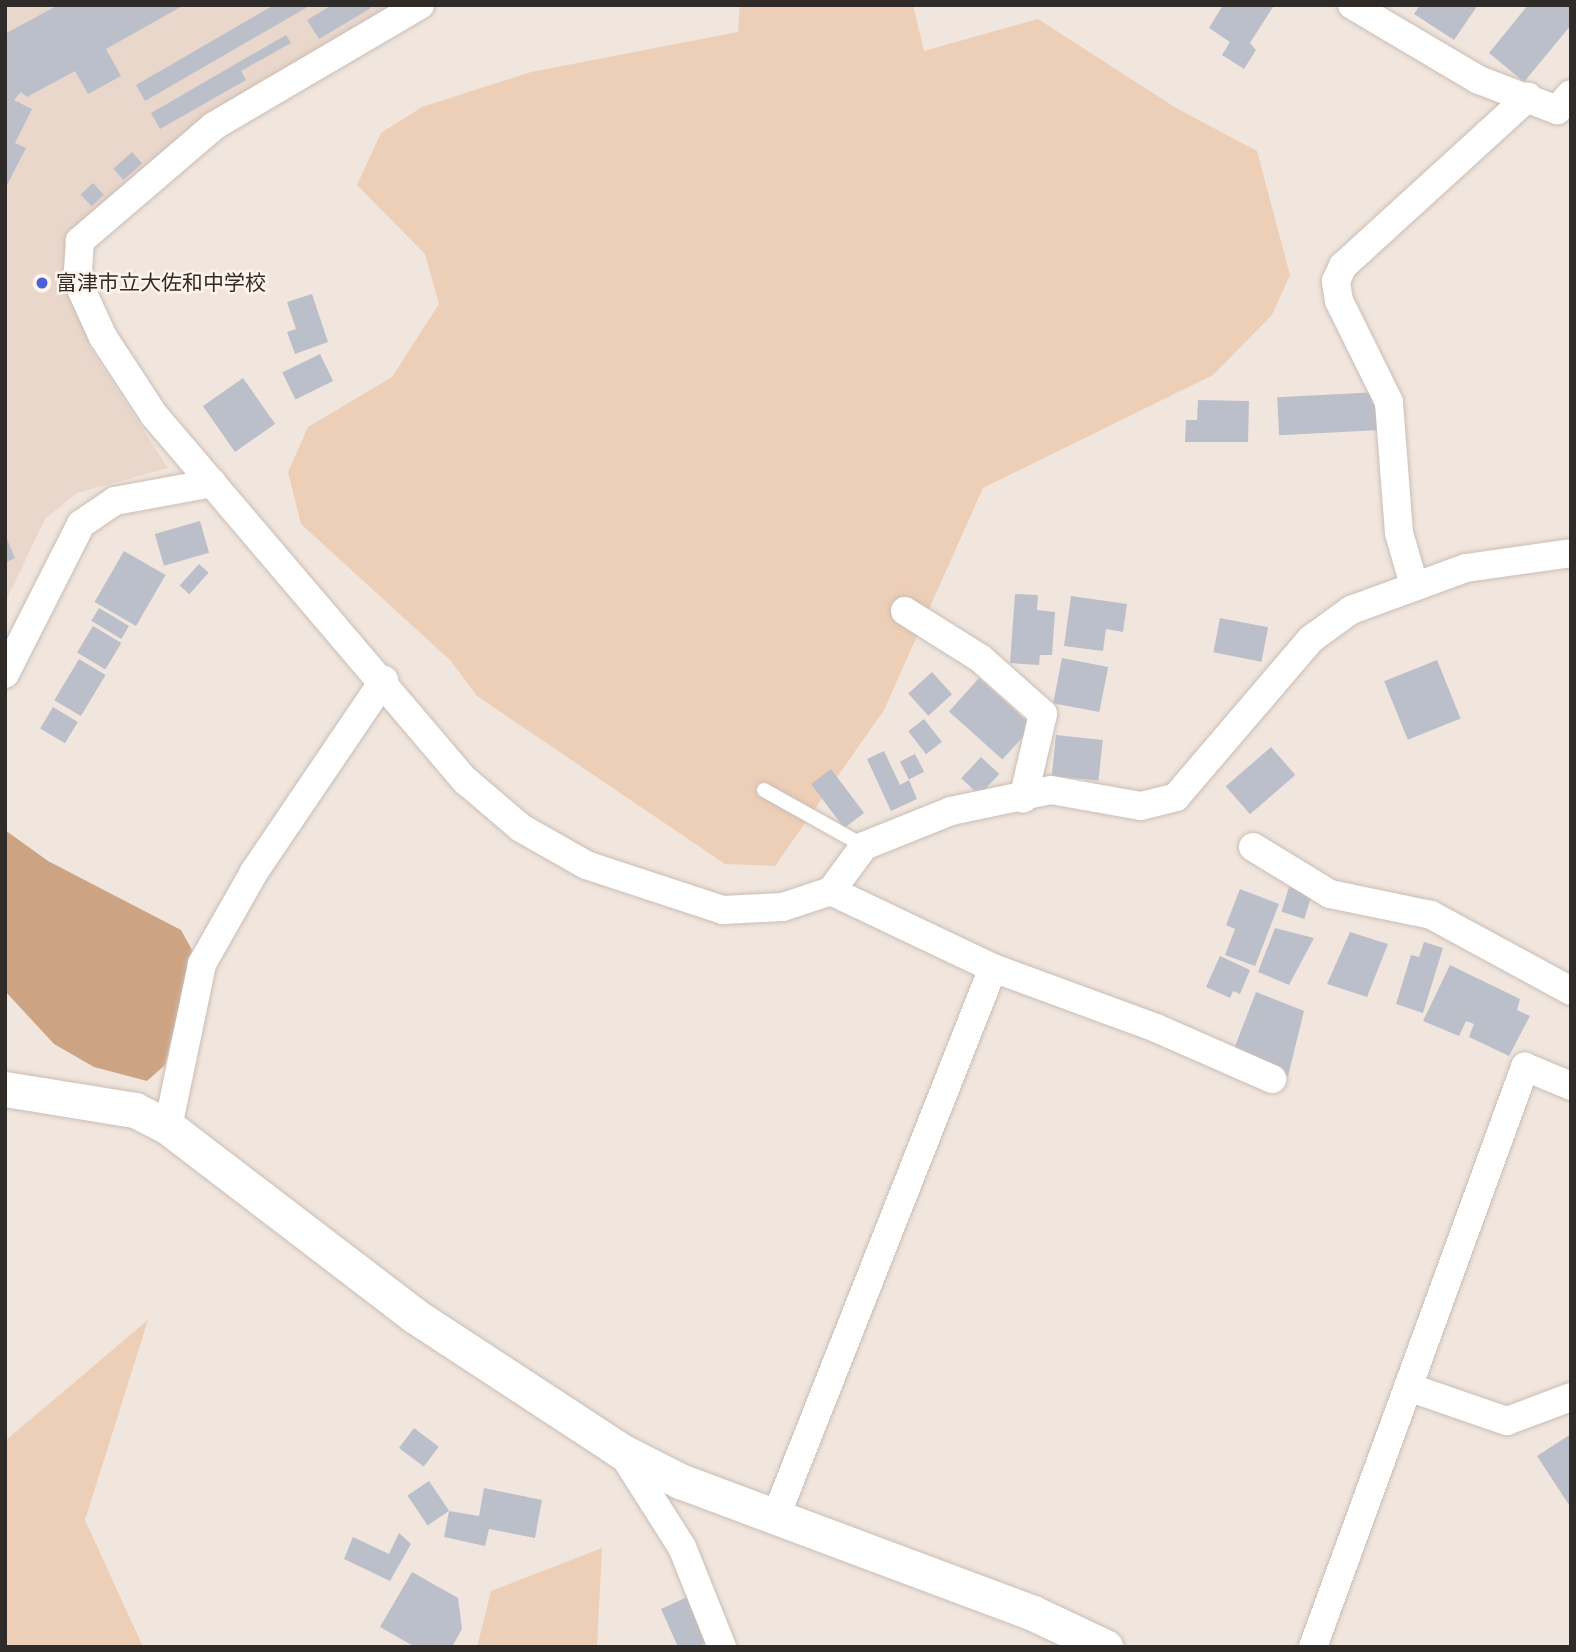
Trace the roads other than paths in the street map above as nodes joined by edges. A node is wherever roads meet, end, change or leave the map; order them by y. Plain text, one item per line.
1 (420, 5) edge
2 (1352, 5) edge
3 (1571, 94) edge
4 (1528, 97) junction
5 (212, 483) junction
6 (1571, 553) edge
7 (1414, 585) junction
8 (905, 611) dead end
9 (5, 674) edge
10 (384, 680) junction
11 (764, 790) dead end
12 (1023, 799) junction
13 (864, 846) junction
14 (1253, 848) dead end
15 (831, 891) junction
16 (993, 968) junction
17 (1571, 992) edge
18 (1272, 1079) dead end
19 (1571, 1086) edge
20 (5, 1089) edge
21 (168, 1127) junction
22 (1408, 1387) junction
23 (1571, 1397) edge
24 (621, 1451) junction
25 (776, 1516) junction
26 (727, 1644) edge
27 (1105, 1647) edge
28 (1313, 1647) edge

1 - 5 street
2 - 4 street
3 - 4 street
4 - 7 street
5 - 9 street
5 - 10 street
6 - 7 street
7 - 12 street
8 - 12 street
10 - 15 street
10 - 21 street
11 - 13 lane
12 - 13 street
13 - 15 street
14 - 17 street
15 - 16 street
16 - 18 street
16 - 25 street
19 - 22 street
20 - 21 street
21 - 24 street
22 - 23 street
22 - 28 street
24 - 25 street
24 - 26 street
25 - 27 street

